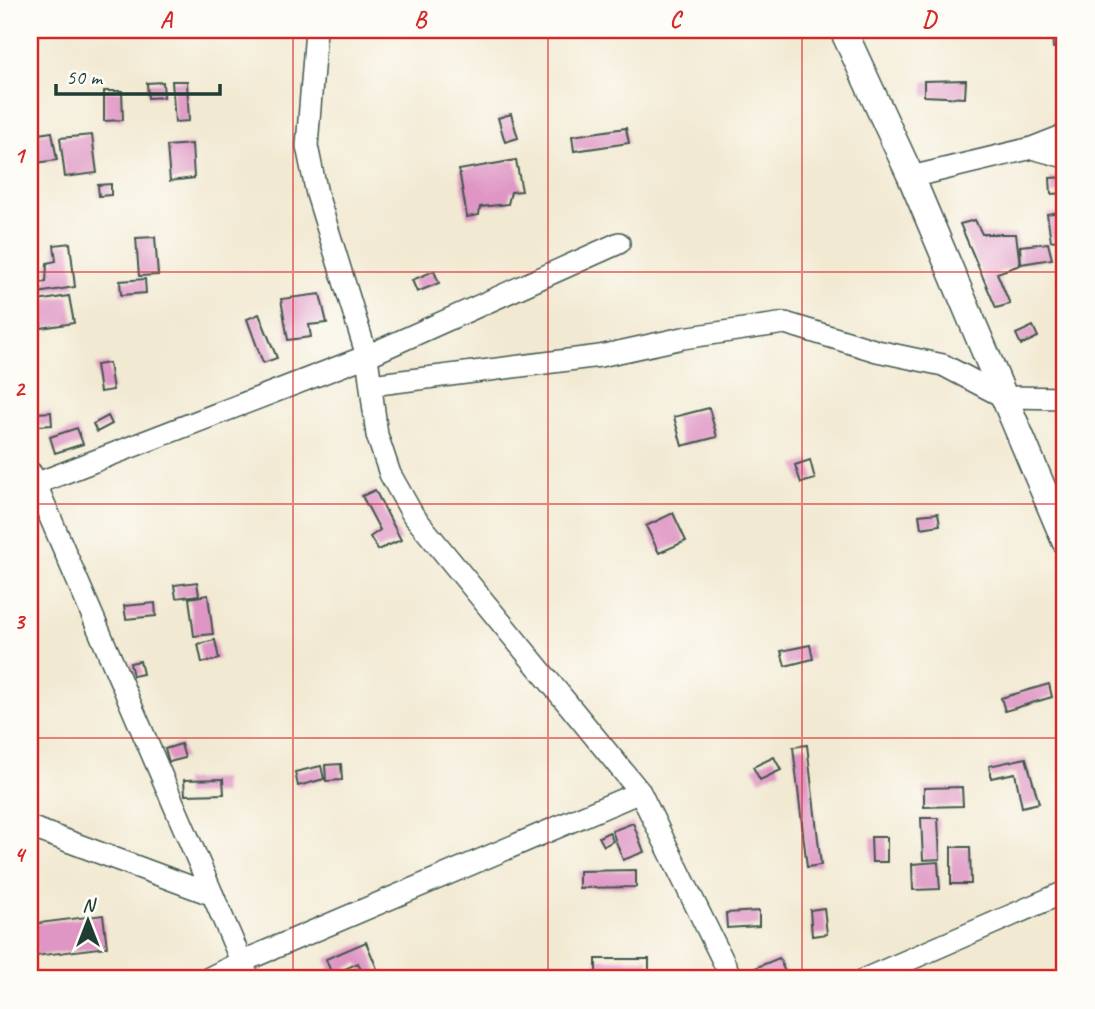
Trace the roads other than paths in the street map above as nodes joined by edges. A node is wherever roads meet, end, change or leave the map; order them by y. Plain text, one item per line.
1 (316, 30) edge
2 (843, 30) edge
3 (1065, 135) edge
4 (1032, 148) junction
5 (1065, 157) edge
6 (911, 177) junction
7 (619, 243) dead end
8 (367, 356) junction
9 (371, 385) junction
10 (1004, 397) junction
11 (1065, 398) edge
12 (32, 480) edge
13 (1065, 541) edge
14 (640, 792) junction
15 (30, 827) edge
16 (1065, 892) edge
17 (213, 895) junction
18 (245, 970) edge
19 (207, 979) edge
20 (732, 979) edge
21 (865, 979) edge

1 - 8 street
2 - 6 street
3 - 4 street
4 - 5 street
4 - 6 street
6 - 10 street
7 - 8 street
8 - 9 street
8 - 12 street
9 - 10 street
9 - 14 street
10 - 11 street
10 - 13 street
12 - 17 street
14 - 18 street
14 - 20 street
15 - 17 street
16 - 21 street
17 - 18 street
18 - 19 street

